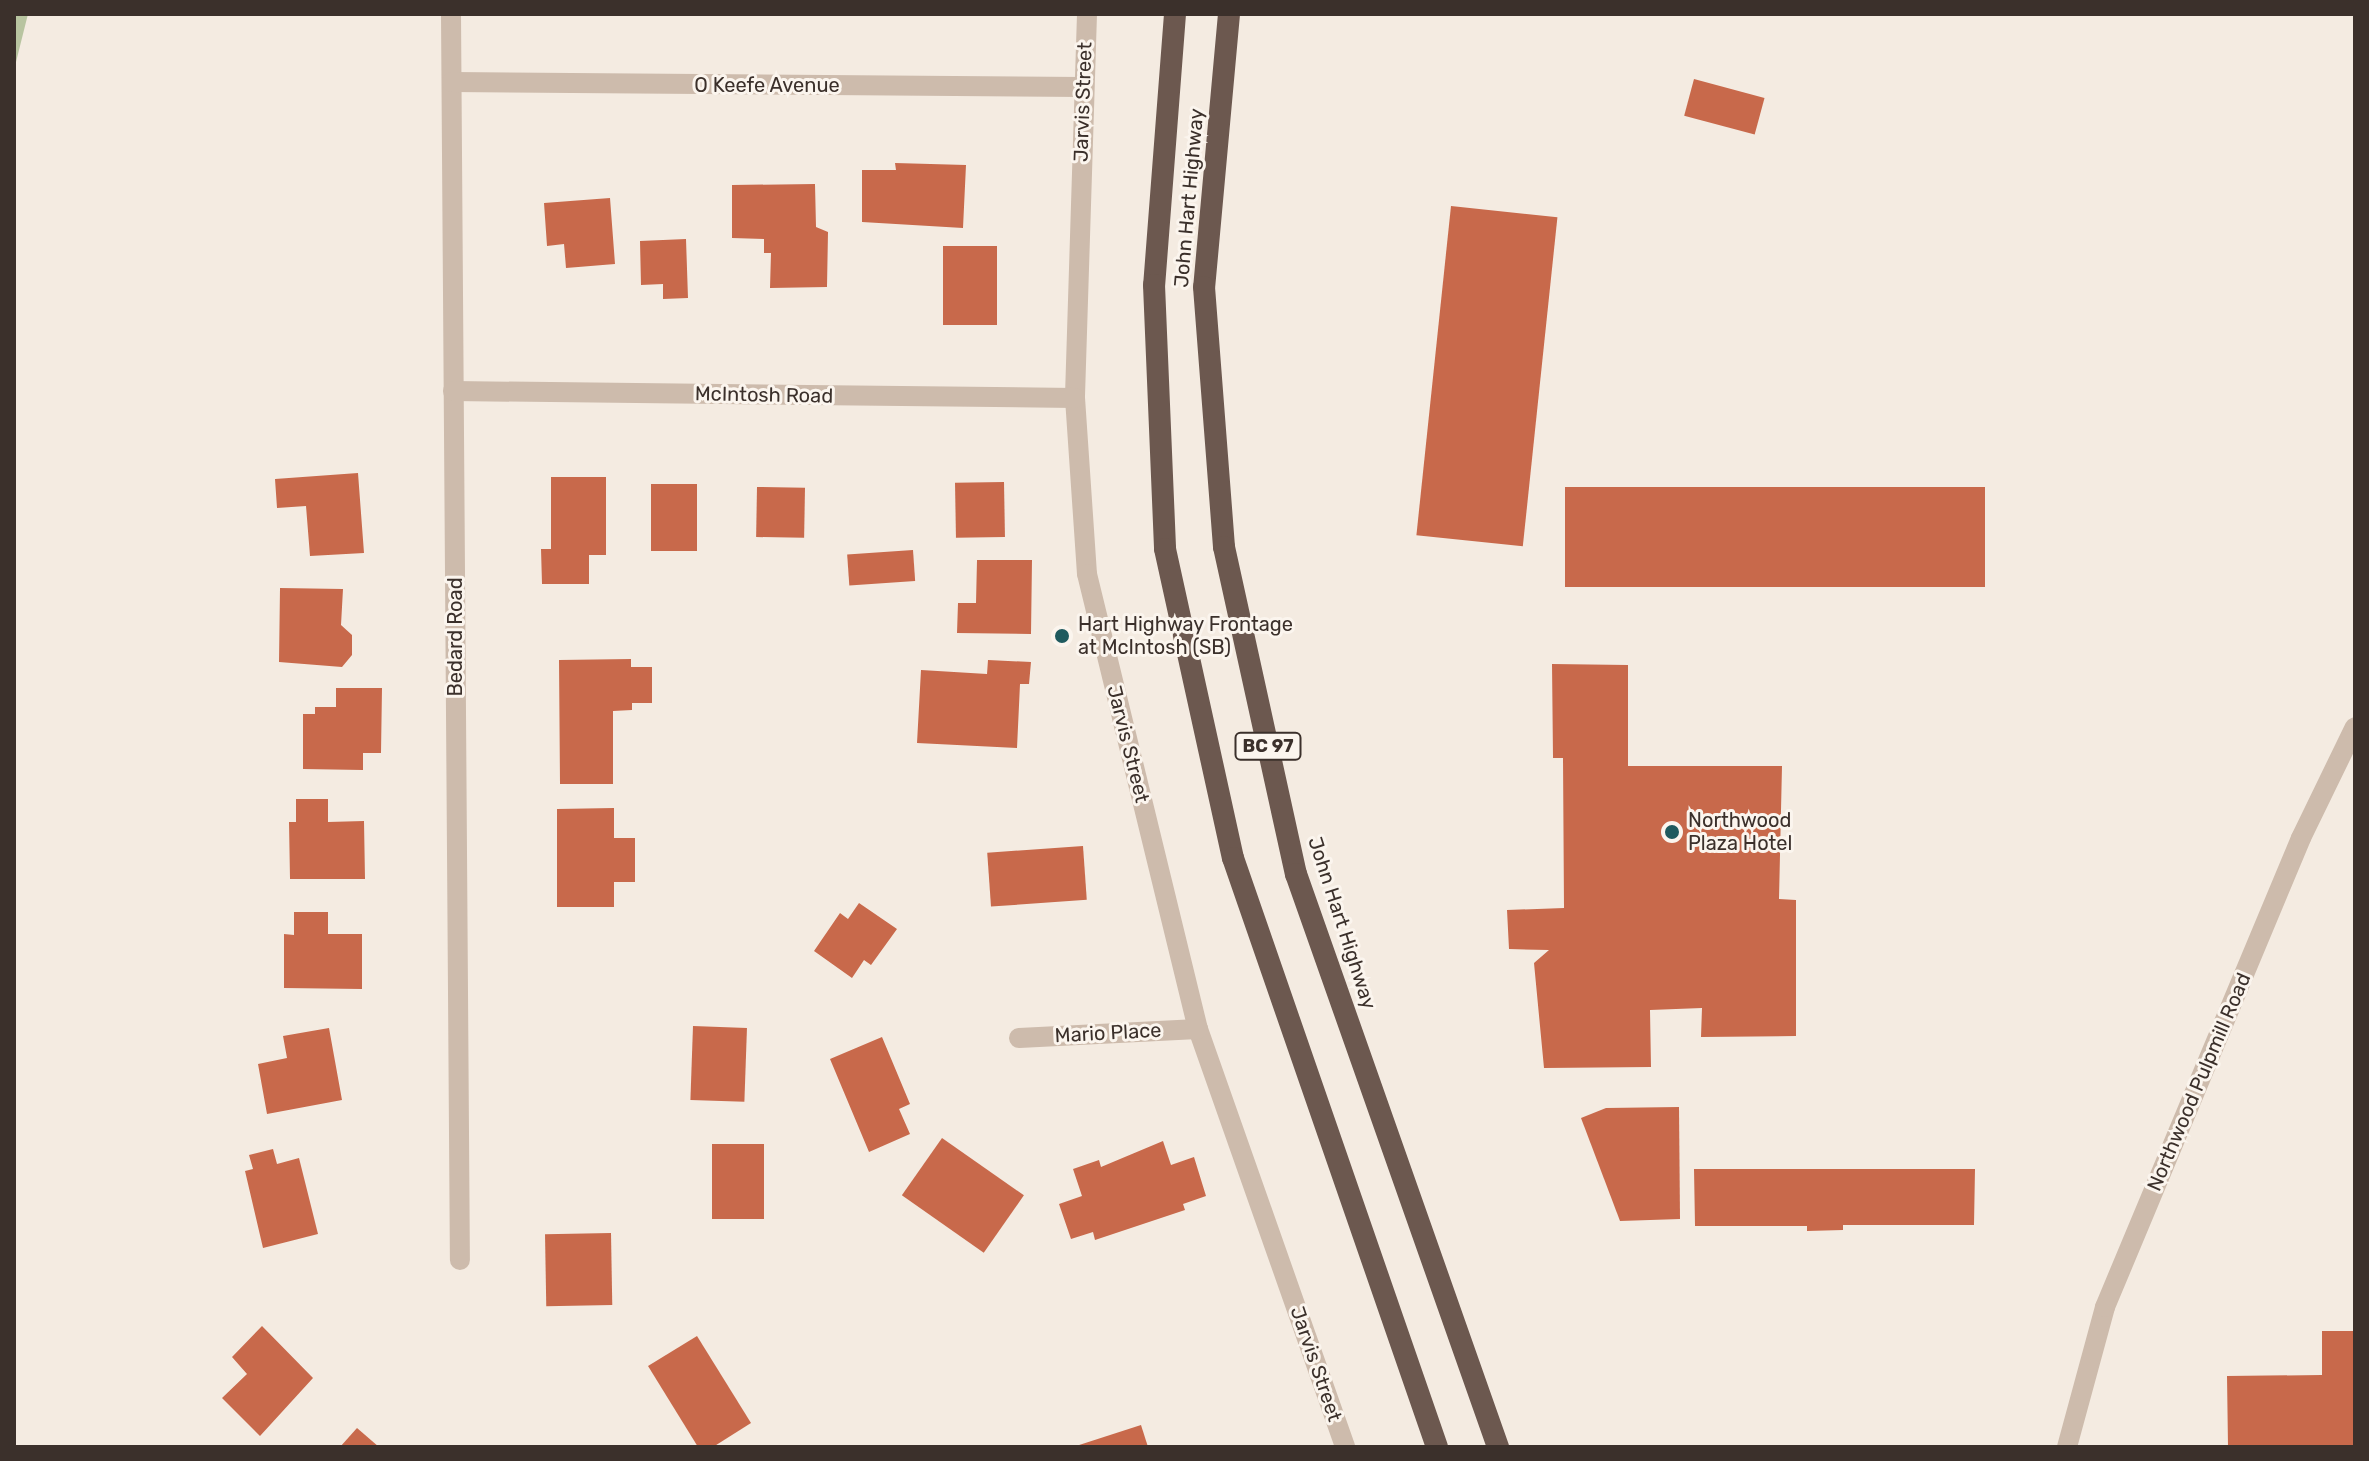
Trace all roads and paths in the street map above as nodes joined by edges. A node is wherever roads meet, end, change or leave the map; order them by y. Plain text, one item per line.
1 (451, 14) edge
2 (1087, 14) edge
3 (1175, 14) edge
4 (1229, 14) edge
5 (452, 82) junction
6 (1082, 87) junction
7 (453, 391) junction
8 (1075, 398) junction
9 (2355, 727) edge
10 (1198, 1029) junction
11 (1019, 1038) dead end
12 (460, 1260) dead end
13 (1345, 1447) edge
14 (1437, 1447) edge
15 (1498, 1447) edge
16 (2067, 1447) edge

1 - 5 street, Bedard Road
2 - 6 street, Jarvis Street
3 - 14 highway, John Hart Highway / BC 97
4 - 15 highway, John Hart Highway / BC 97
5 - 6 street, O Keefe Avenue
5 - 7 street, Bedard Road
6 - 8 street, Jarvis Street
7 - 8 street, McIntosh Road
7 - 12 street, Bedard Road
8 - 10 street, Jarvis Street
9 - 16 street, Northwood Pulpmill Road
10 - 11 street, Mario Place
10 - 13 street, Jarvis Street

